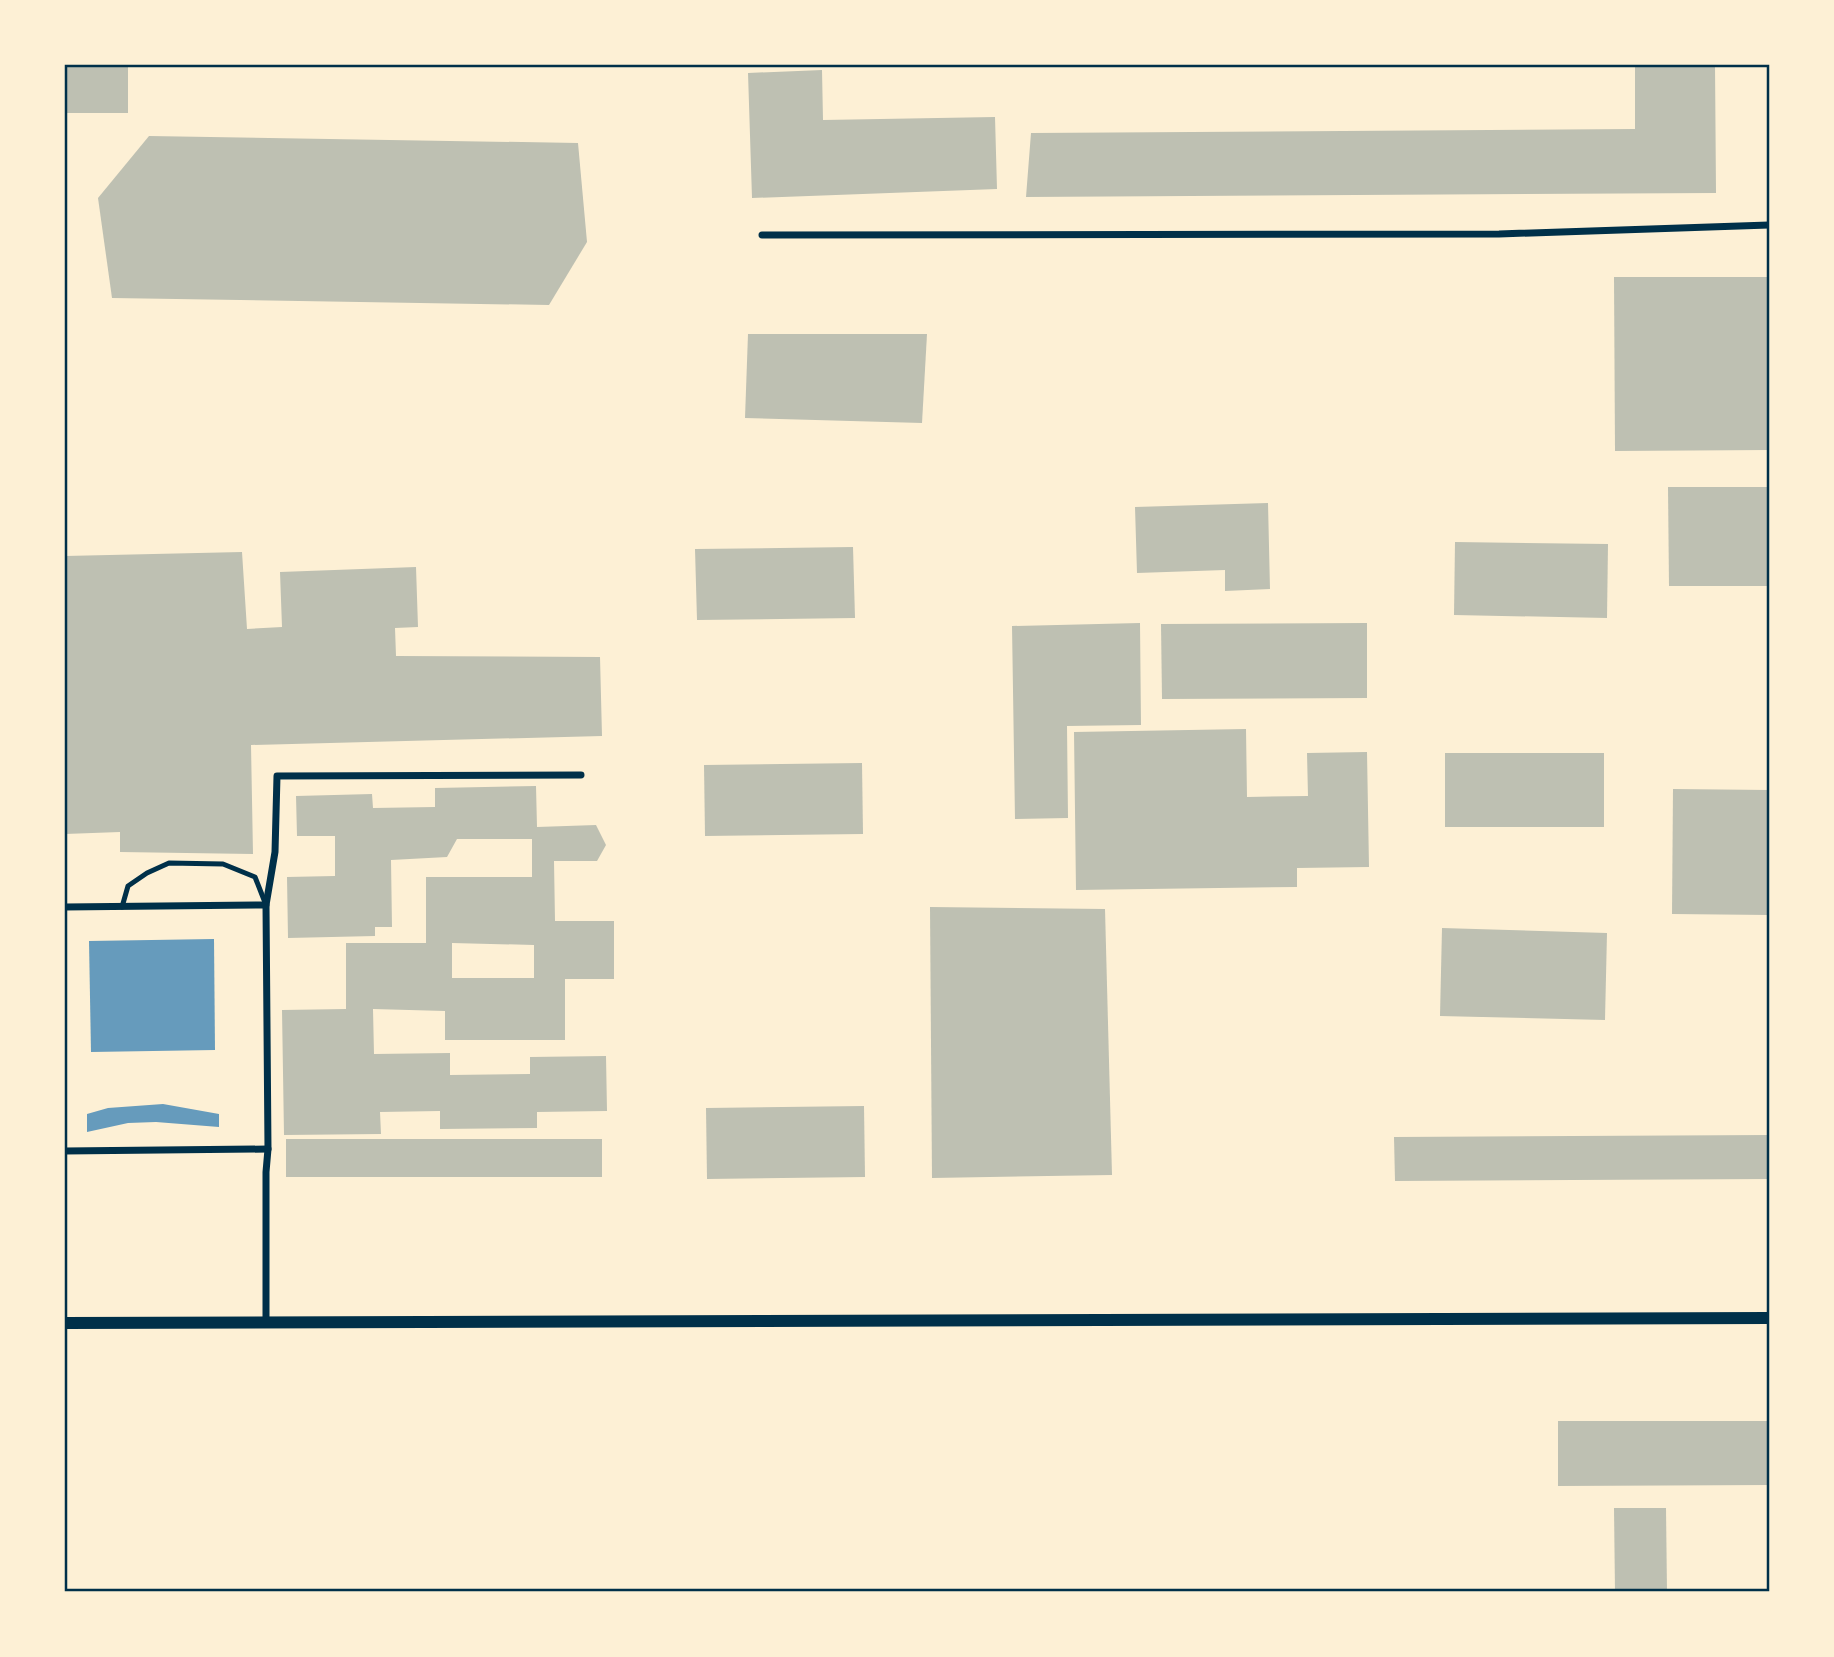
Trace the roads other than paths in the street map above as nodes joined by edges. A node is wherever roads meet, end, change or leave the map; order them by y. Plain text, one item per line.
1 (1769, 225) edge
2 (762, 235) dead end
3 (581, 775) dead end
4 (266, 905) junction
5 (122, 906) junction
6 (65, 907) edge
7 (268, 1149) junction
8 (65, 1151) edge
9 (1769, 1318) edge
10 (65, 1323) edge
11 (266, 1323) junction

1 - 2 street
3 - 4 street
4 - 5 street
4 - 5 lane
4 - 7 street
5 - 6 street
7 - 8 street
7 - 11 street
9 - 11 street
10 - 11 street

